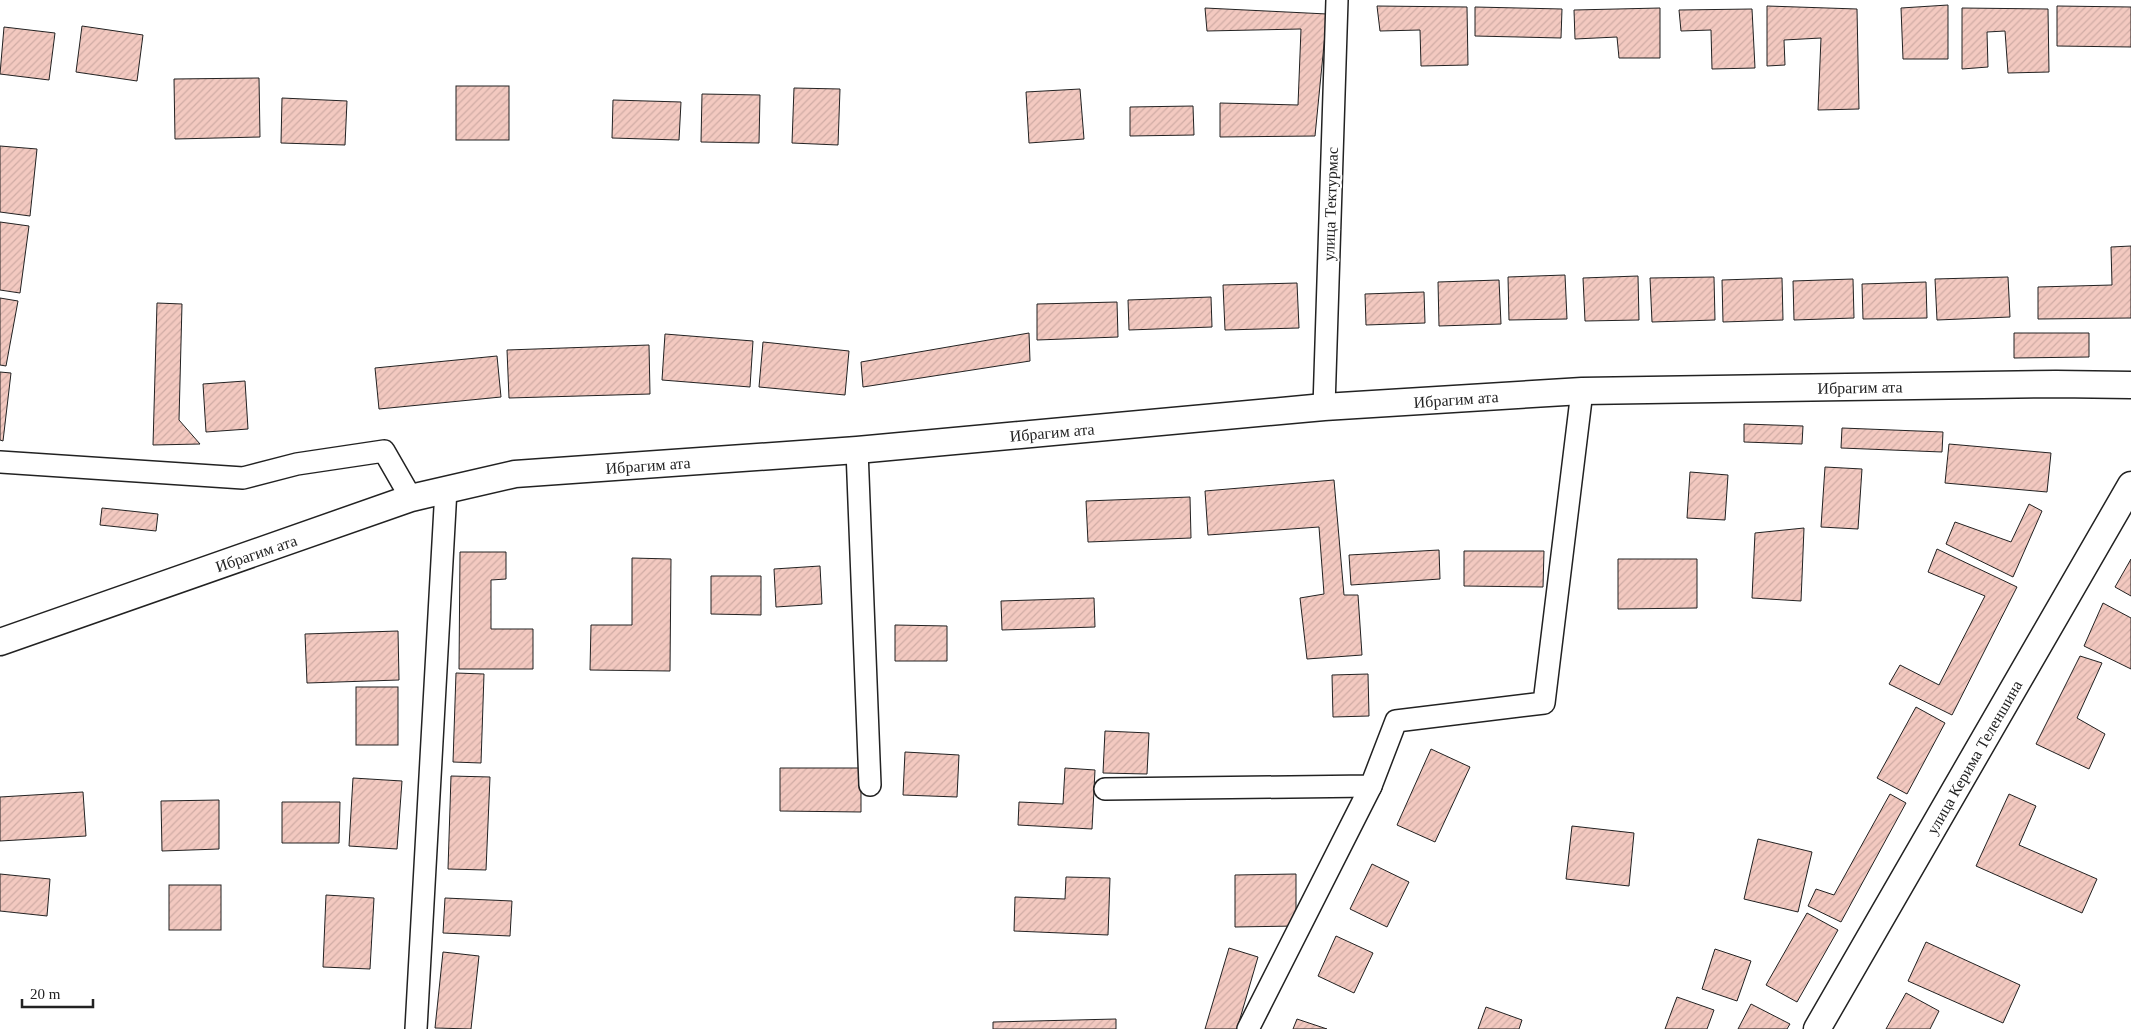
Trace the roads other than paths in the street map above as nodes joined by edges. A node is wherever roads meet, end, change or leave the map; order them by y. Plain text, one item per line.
1 (1337, 0) edge
2 (2131, 386) edge
3 (1582, 391) junction
4 (1324, 408) junction
5 (857, 450) junction
6 (0, 462) edge
7 (2131, 486) edge
8 (446, 489) junction
9 (411, 498) junction
10 (0, 642) edge
11 (870, 785) dead end
12 (1372, 786) junction
13 (1105, 788) dead end
14 (416, 1029) edge
15 (1248, 1029) edge
16 (1817, 1029) edge

1 - 4 street, улица Тектурмас
2 - 3 street, Ибрагим ата
3 - 4 street, Ибрагим ата
3 - 12 street
4 - 5 street, Ибрагим ата
5 - 8 street, Ибрагим ата
5 - 11 street
6 - 9 street
7 - 16 street, улица Керима Теленшина
8 - 9 street, Ибрагим ата
8 - 14 street
9 - 10 street, Ибрагим ата
12 - 13 street
12 - 15 street

